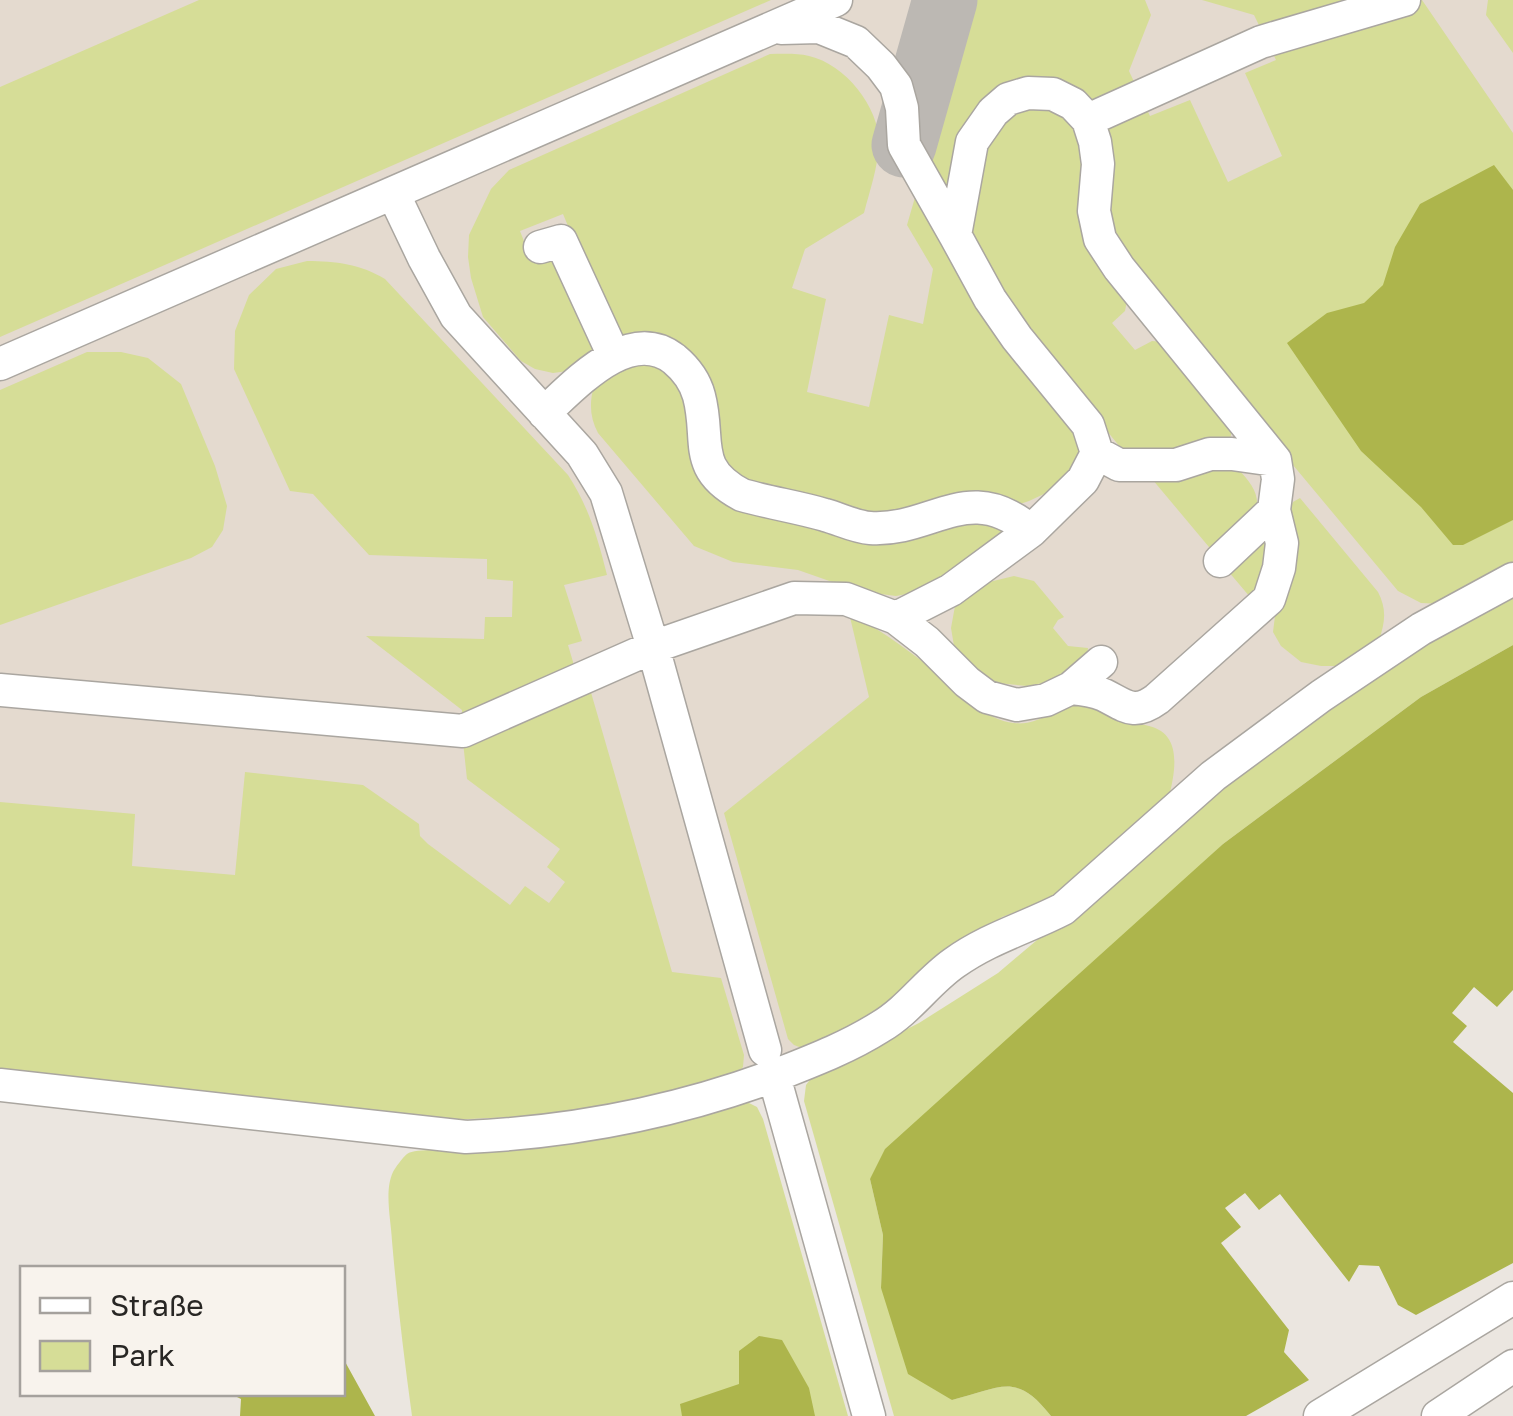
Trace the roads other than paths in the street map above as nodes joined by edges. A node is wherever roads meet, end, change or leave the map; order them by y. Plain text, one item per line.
1 (836, 0) edge
2 (1404, 0) edge
3 (772, 28) junction
4 (1088, 120) junction
5 (394, 193) junction
6 (956, 234) junction
7 (540, 248) dead end
8 (614, 356) junction
9 (0, 364) edge
10 (544, 413) junction
11 (1098, 453) junction
12 (1276, 460) junction
13 (1274, 510) junction
14 (1031, 531) junction
15 (1220, 562) dead end
16 (1513, 579) edge
17 (896, 618) junction
18 (653, 647) junction
19 (1101, 662) dead end
20 (1071, 688) junction
21 (0, 690) edge
22 (770, 1063) junction
23 (0, 1085) edge
24 (1513, 1298) edge
25 (1513, 1366) edge
26 (869, 1416) edge
27 (1320, 1416) edge
28 (1438, 1416) edge

1 - 3 street
2 - 4 street
3 - 5 street
3 - 6 street
4 - 6 street
4 - 12 street
5 - 9 street
5 - 10 street
6 - 11 street
7 - 8 street
8 - 10 street
8 - 14 street
10 - 18 street
11 - 12 street
11 - 14 street
12 - 13 street
13 - 15 street
13 - 20 street
14 - 17 street
16 - 22 street
17 - 18 street
17 - 20 street
18 - 21 street
18 - 22 street
19 - 20 street
22 - 23 street
22 - 26 street
24 - 27 street
25 - 28 street

